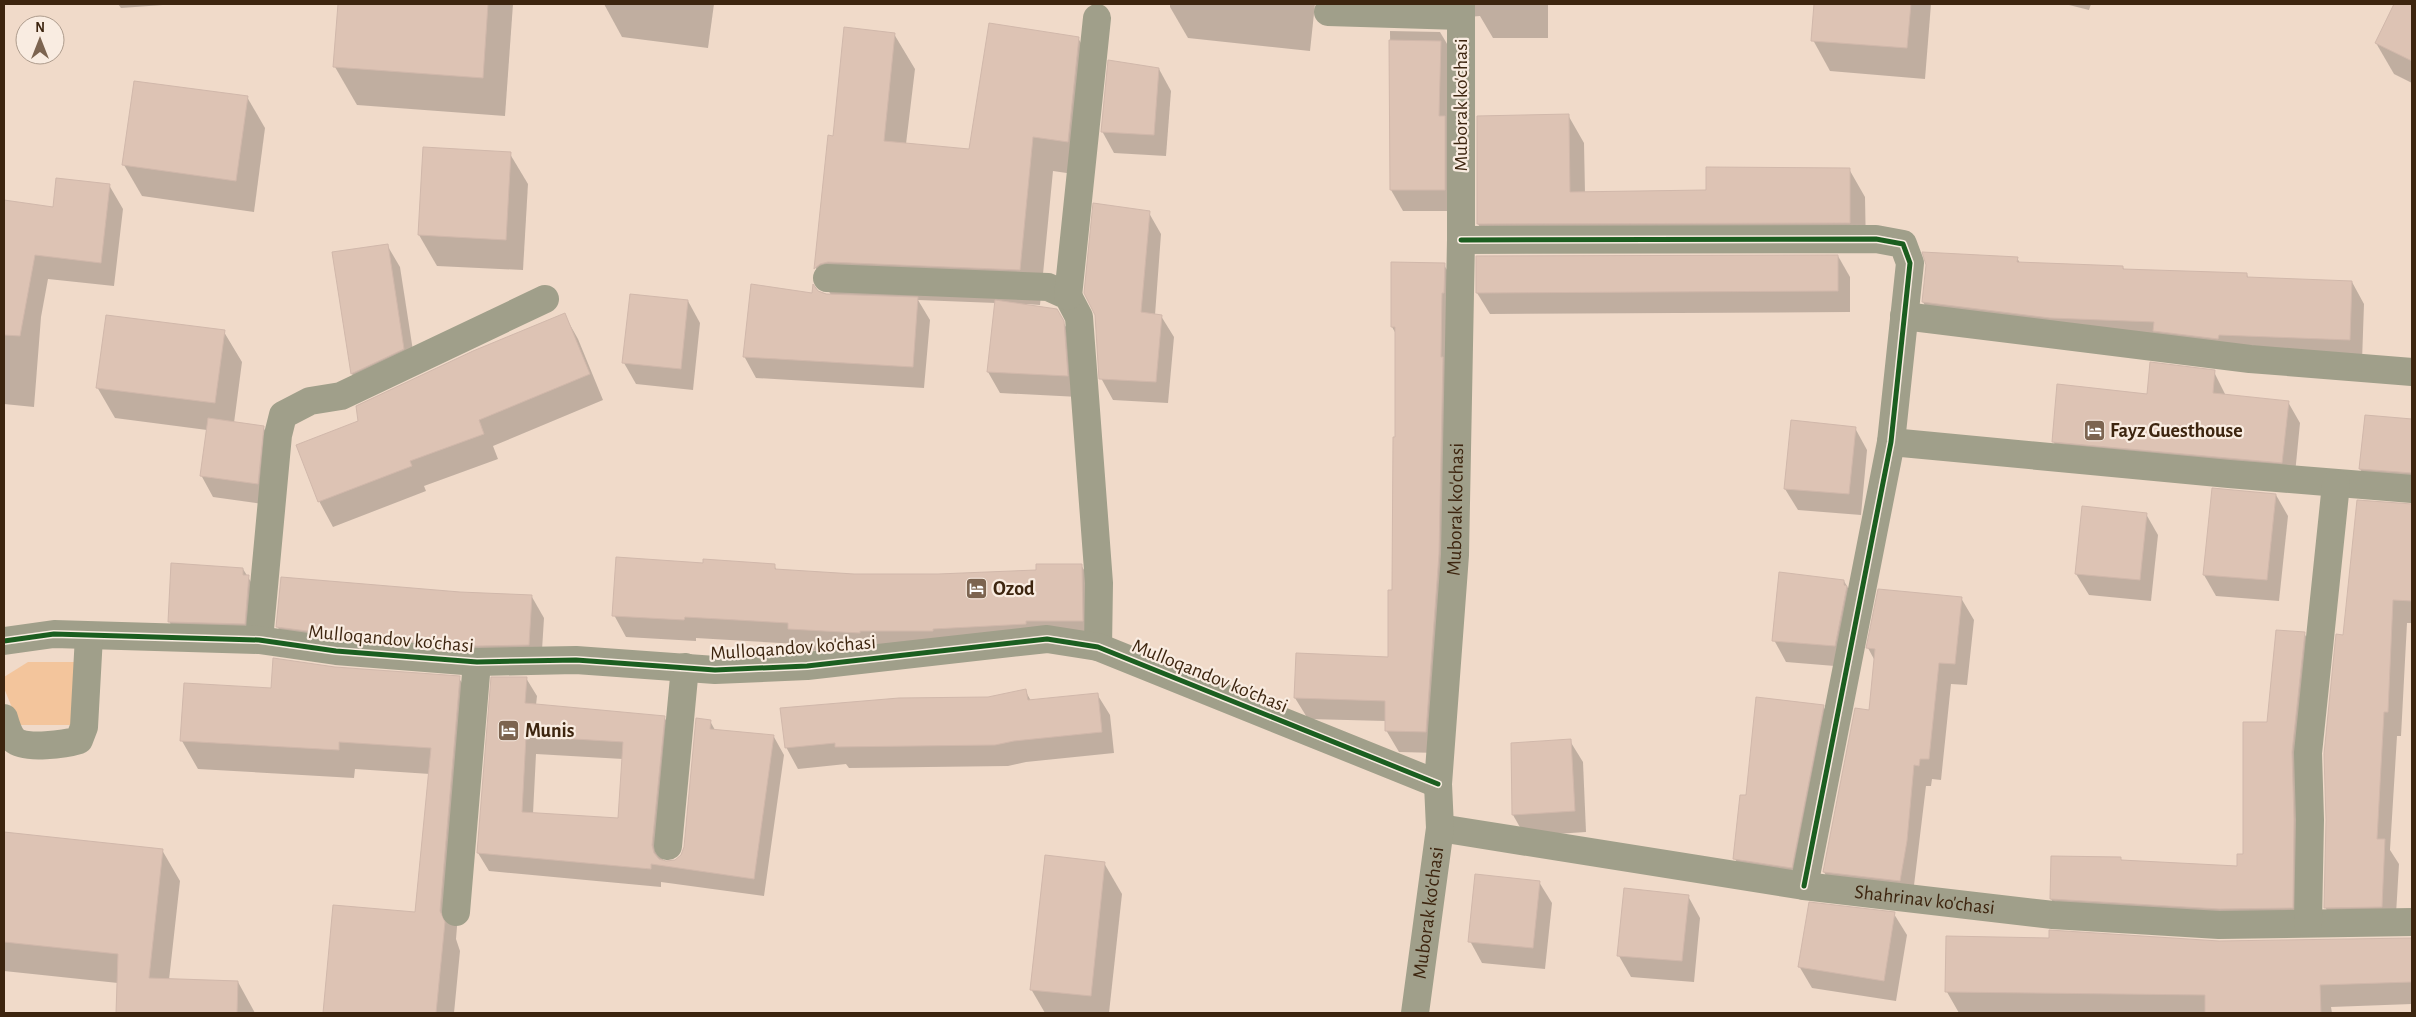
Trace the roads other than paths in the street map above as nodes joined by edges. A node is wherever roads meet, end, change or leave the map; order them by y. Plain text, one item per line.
1 (1461, 10) edge
2 (1328, 12) dead end
3 (1097, 18) dead end
4 (1461, 240) junction
5 (827, 278) dead end
6 (1068, 296) junction
7 (545, 299) dead end
8 (1904, 316) junction
9 (2412, 372) edge
10 (1891, 442) junction
11 (2336, 484) junction
12 (2412, 489) edge
13 (89, 636) junction
14 (259, 640) junction
15 (4, 641) edge
16 (1098, 647) junction
17 (477, 662) junction
18 (685, 667) junction
19 (4, 718) edge
20 (1438, 784) junction
21 (1440, 828) junction
22 (668, 846) dead end
23 (1804, 886) junction
24 (456, 912) dead end
25 (2412, 922) edge
26 (2308, 923) junction
27 (1415, 1013) edge

1 - 2 street
1 - 4 street, Muborak ko'chasi
3 - 6 street
4 - 8 street
4 - 20 street, Muborak ko'chasi
5 - 6 street
6 - 16 street
7 - 14 street
8 - 9 street
8 - 10 street
10 - 11 street
10 - 23 street
11 - 12 street
11 - 26 street
13 - 14 street, Mulloqandov ko'chasi
13 - 15 street, Mulloqandov ko'chasi
13 - 19 street
14 - 17 street, Mulloqandov ko'chasi
16 - 18 street, Mulloqandov ko'chasi
16 - 20 street, Mulloqandov ko'chasi
17 - 18 street, Mulloqandov ko'chasi
17 - 24 street
18 - 22 street
20 - 21 street, Muborak ko'chasi
21 - 23 street, Shahrinav ko'chasi
21 - 27 street, Muborak ko'chasi
23 - 26 street, Shahrinav ko'chasi
25 - 26 street, Shahrinav ko'chasi

